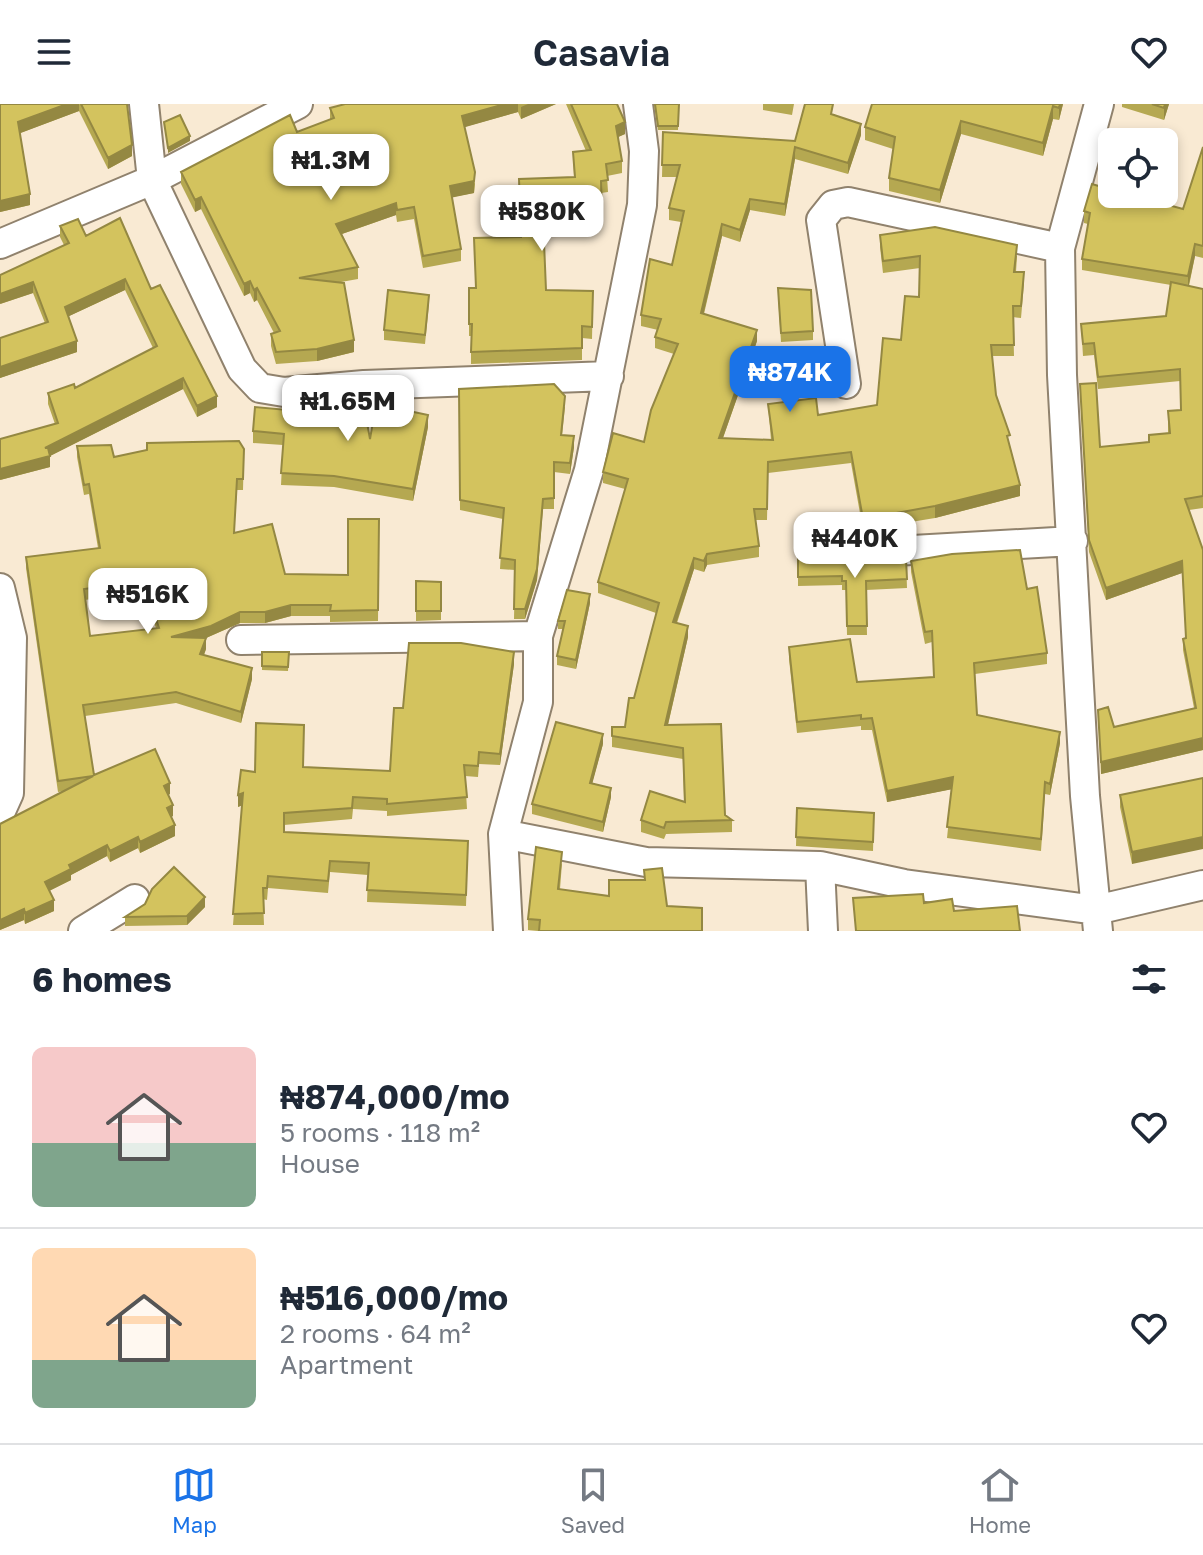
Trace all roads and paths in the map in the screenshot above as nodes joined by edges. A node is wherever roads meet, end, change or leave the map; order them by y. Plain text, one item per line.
1 (144, 104) edge
2 (298, 104) edge
3 (638, 104) edge
4 (1099, 104) edge
5 (152, 180) junction
6 (0, 244) edge
7 (1060, 248) junction
8 (609, 376) junction
9 (846, 384) dead end
10 (1073, 541) junction
11 (824, 555) dead end
12 (0, 588) edge
13 (538, 636) junction
14 (241, 640) dead end
15 (0, 813) edge
16 (503, 834) junction
17 (820, 866) junction
18 (1203, 885) edge
19 (135, 899) dead end
20 (1097, 921) edge
21 (83, 931) edge
22 (508, 931) edge
23 (823, 931) edge

1 - 5 street
2 - 5 street
3 - 8 street
4 - 7 street
5 - 6 street
5 - 8 street
7 - 9 street
7 - 10 street
8 - 13 street
10 - 11 street
10 - 20 street
12 - 15 street
13 - 14 street
13 - 16 street
16 - 17 street
16 - 22 street
17 - 20 street
17 - 23 street
18 - 20 street
19 - 21 street

